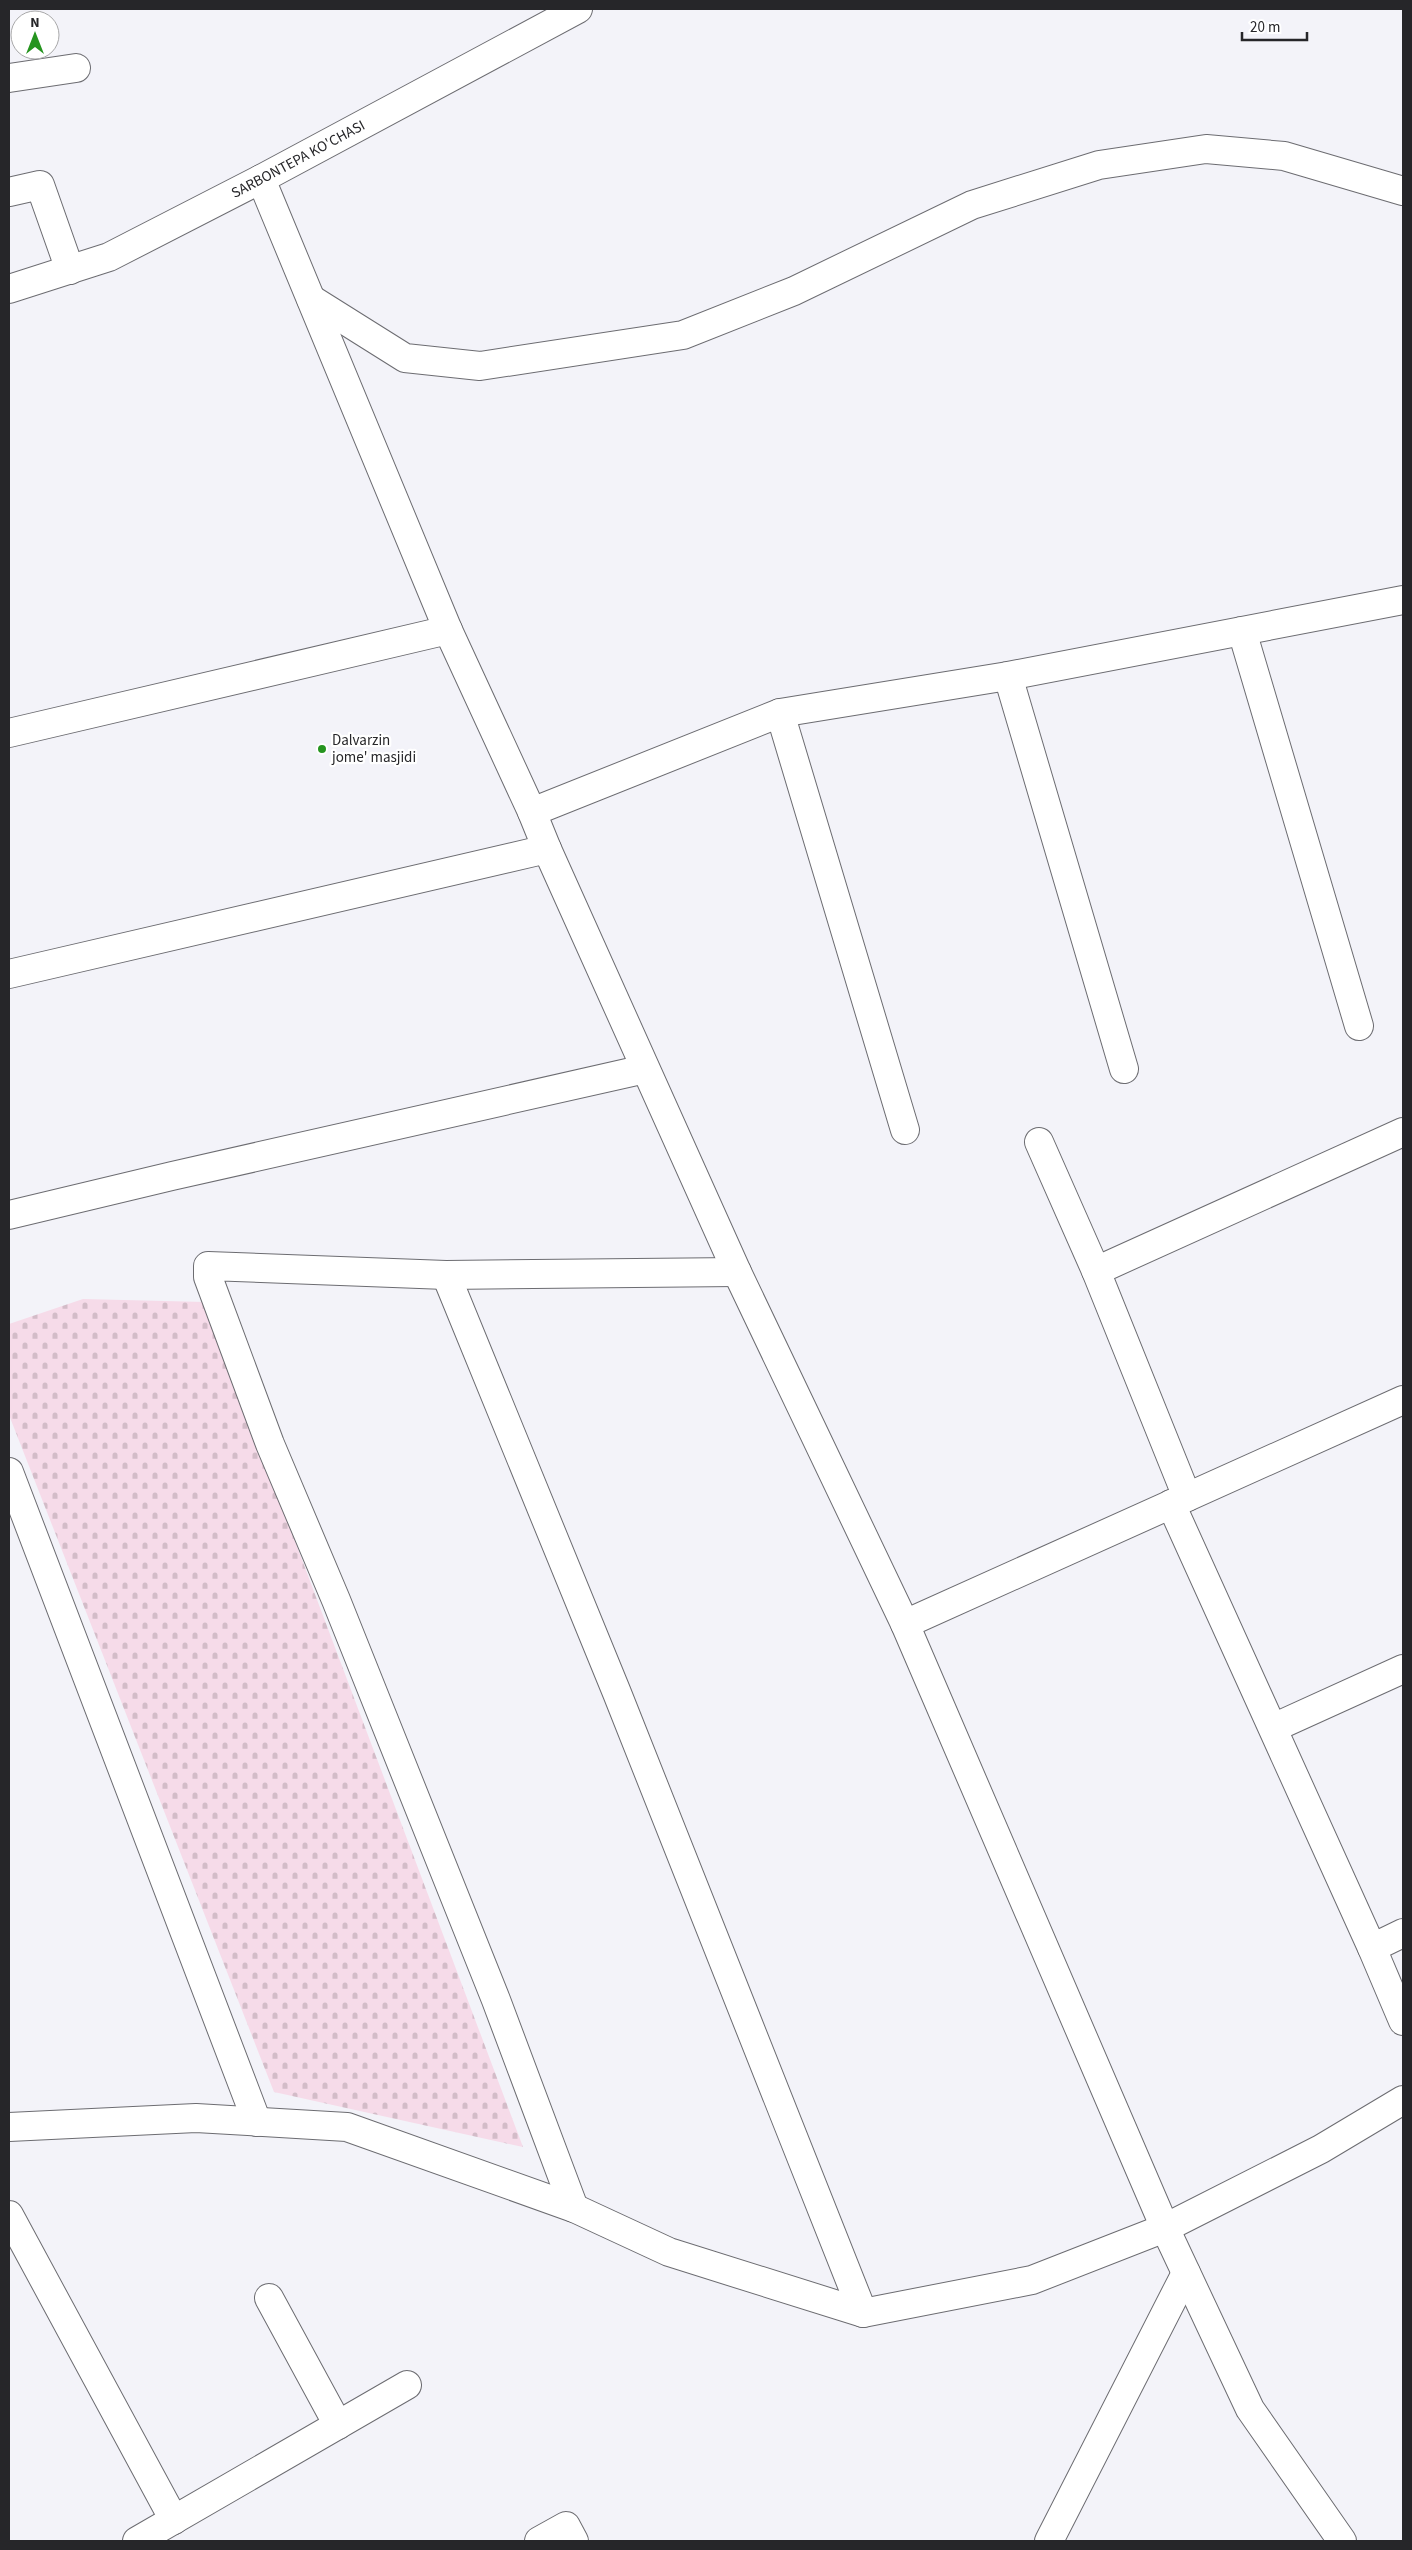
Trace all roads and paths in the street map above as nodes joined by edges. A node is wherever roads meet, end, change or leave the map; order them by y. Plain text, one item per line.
1 (578, 9) edge
2 (76, 68) dead end
3 (9, 78) edge
4 (261, 179) junction
5 (1403, 190) edge
6 (9, 192) edge
7 (70, 270) junction
8 (9, 289) edge
9 (311, 299) junction
10 (1403, 600) edge
11 (448, 630) junction
12 (1242, 631) junction
13 (1008, 676) junction
14 (780, 712) junction
15 (9, 733) edge
16 (532, 812) junction
17 (547, 849) junction
18 (9, 974) edge
19 (1359, 1026) dead end
20 (645, 1069) junction
21 (1124, 1069) dead end
22 (905, 1130) dead end
23 (1403, 1132) edge
24 (1039, 1142) dead end
25 (9, 1215) edge
26 (1096, 1271) junction
27 (737, 1272) junction
28 (446, 1275) junction
29 (1403, 1400) edge
30 (9, 1472) edge
31 (1179, 1500) junction
32 (905, 1624) junction
33 (1403, 1670) edge
34 (1273, 1728) junction
35 (1403, 1933) edge
36 (1372, 1948) junction
37 (1403, 2021) edge
38 (1403, 2100) edge
39 (257, 2122) junction
40 (10, 2123) edge
41 (574, 2208) junction
42 (9, 2215) edge
43 (1165, 2228) junction
44 (1186, 2273) junction
45 (269, 2298) dead end
46 (863, 2313) junction
47 (407, 2385) dead end
48 (338, 2425) junction
49 (174, 2520) junction
50 (137, 2541) edge
51 (539, 2541) edge
52 (574, 2541) edge
53 (1049, 2541) edge
54 (1342, 2541) edge

1 - 4 street, SARBONTEPA KO'CHASI
2 - 3 street
4 - 7 street, SARBONTEPA KO'CHASI
4 - 9 street
5 - 9 street
6 - 7 street
7 - 8 street, SARBONTEPA KO'CHASI
9 - 11 street
10 - 12 street
11 - 15 street
11 - 16 street
12 - 13 street
12 - 19 street
13 - 14 street
13 - 21 street
14 - 16 street
14 - 22 street
16 - 17 street
17 - 18 street
17 - 20 street
20 - 25 street
20 - 27 street
23 - 26 street
24 - 26 street
26 - 31 street
27 - 28 street
27 - 32 street
28 - 41 street
28 - 46 street
29 - 31 street
30 - 39 street
31 - 32 street
31 - 34 street
32 - 43 street
33 - 34 street
34 - 36 street
35 - 36 street
36 - 37 street
38 - 43 street
39 - 40 street
39 - 41 street
41 - 46 street
42 - 49 street
43 - 44 street
43 - 46 street
44 - 53 street
44 - 54 street
45 - 48 street
47 - 48 street
48 - 49 street
49 - 50 street
51 - 52 street

